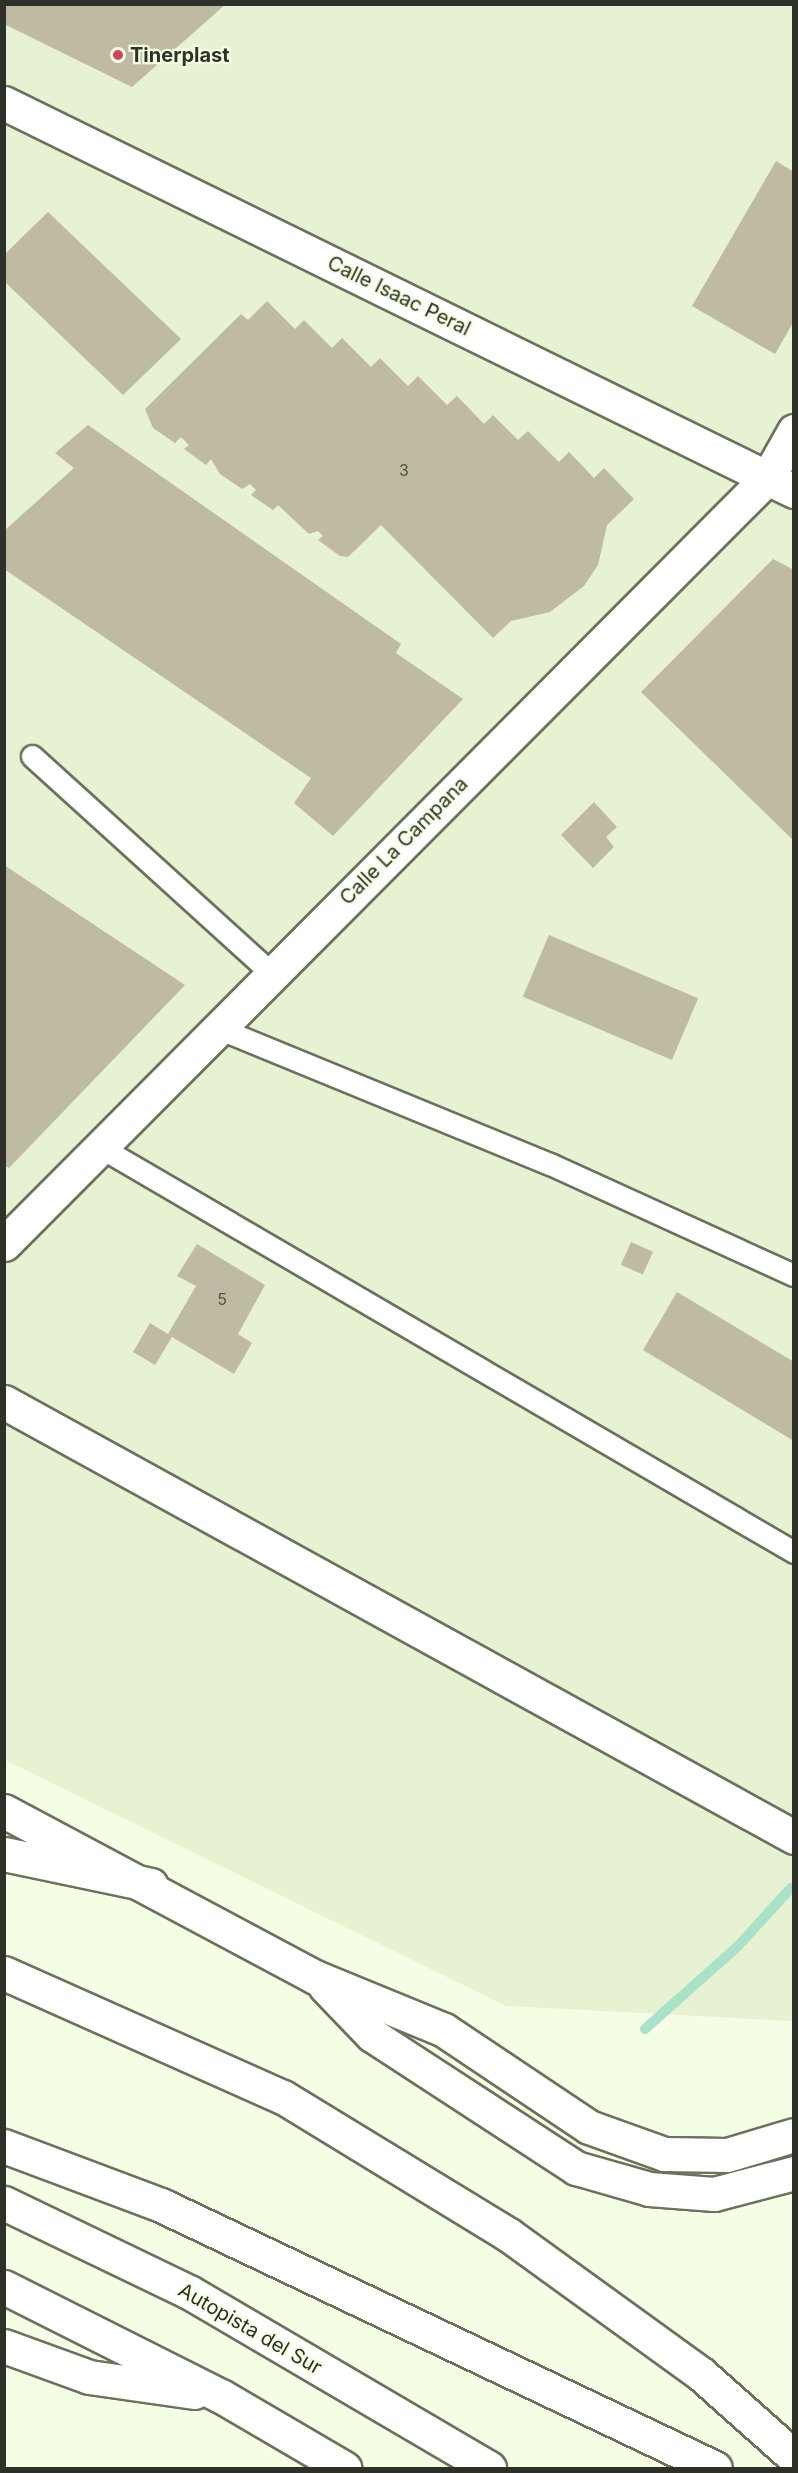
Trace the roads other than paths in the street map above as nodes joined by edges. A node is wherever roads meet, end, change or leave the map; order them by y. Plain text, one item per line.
1 (4, 103) edge
2 (794, 432) edge
3 (781, 484) edge
4 (32, 756) dead end
5 (272, 974) junction
6 (218, 1028) junction
7 (100, 1147) junction
8 (4, 1244) edge
9 (794, 1275) edge
10 (4, 1402) edge
11 (794, 1552) edge
12 (4, 1811) edge
13 (794, 1837) edge
14 (4, 1854) edge
15 (151, 1884) junction
16 (4, 1973) edge
17 (315, 1977) junction
18 (794, 2135) edge
19 (4, 2146) edge
20 (794, 2173) edge
21 (4, 2203) edge
22 (4, 2287) edge
23 (4, 2346) edge
24 (221, 2396) junction
25 (794, 2457) edge
26 (344, 2469) edge
27 (489, 2469) edge
28 (715, 2469) edge

1 - 3 main road, Calle Isaac Peral
2 - 3 main road, Calle La Campana
3 - 5 main road, Calle La Campana
4 - 5 lane
5 - 6 main road, Calle La Campana
6 - 7 main road, Calle La Campana
6 - 9 lane
7 - 8 main road, Calle La Campana
7 - 11 lane
10 - 13 main road
12 - 15 main road
14 - 15 main road
15 - 17 main road
16 - 25 main road
17 - 18 main road
17 - 20 main road
19 - 28 main road
21 - 27 main road, Autopista del Sur
22 - 24 main road
23 - 24 main road
24 - 26 main road

